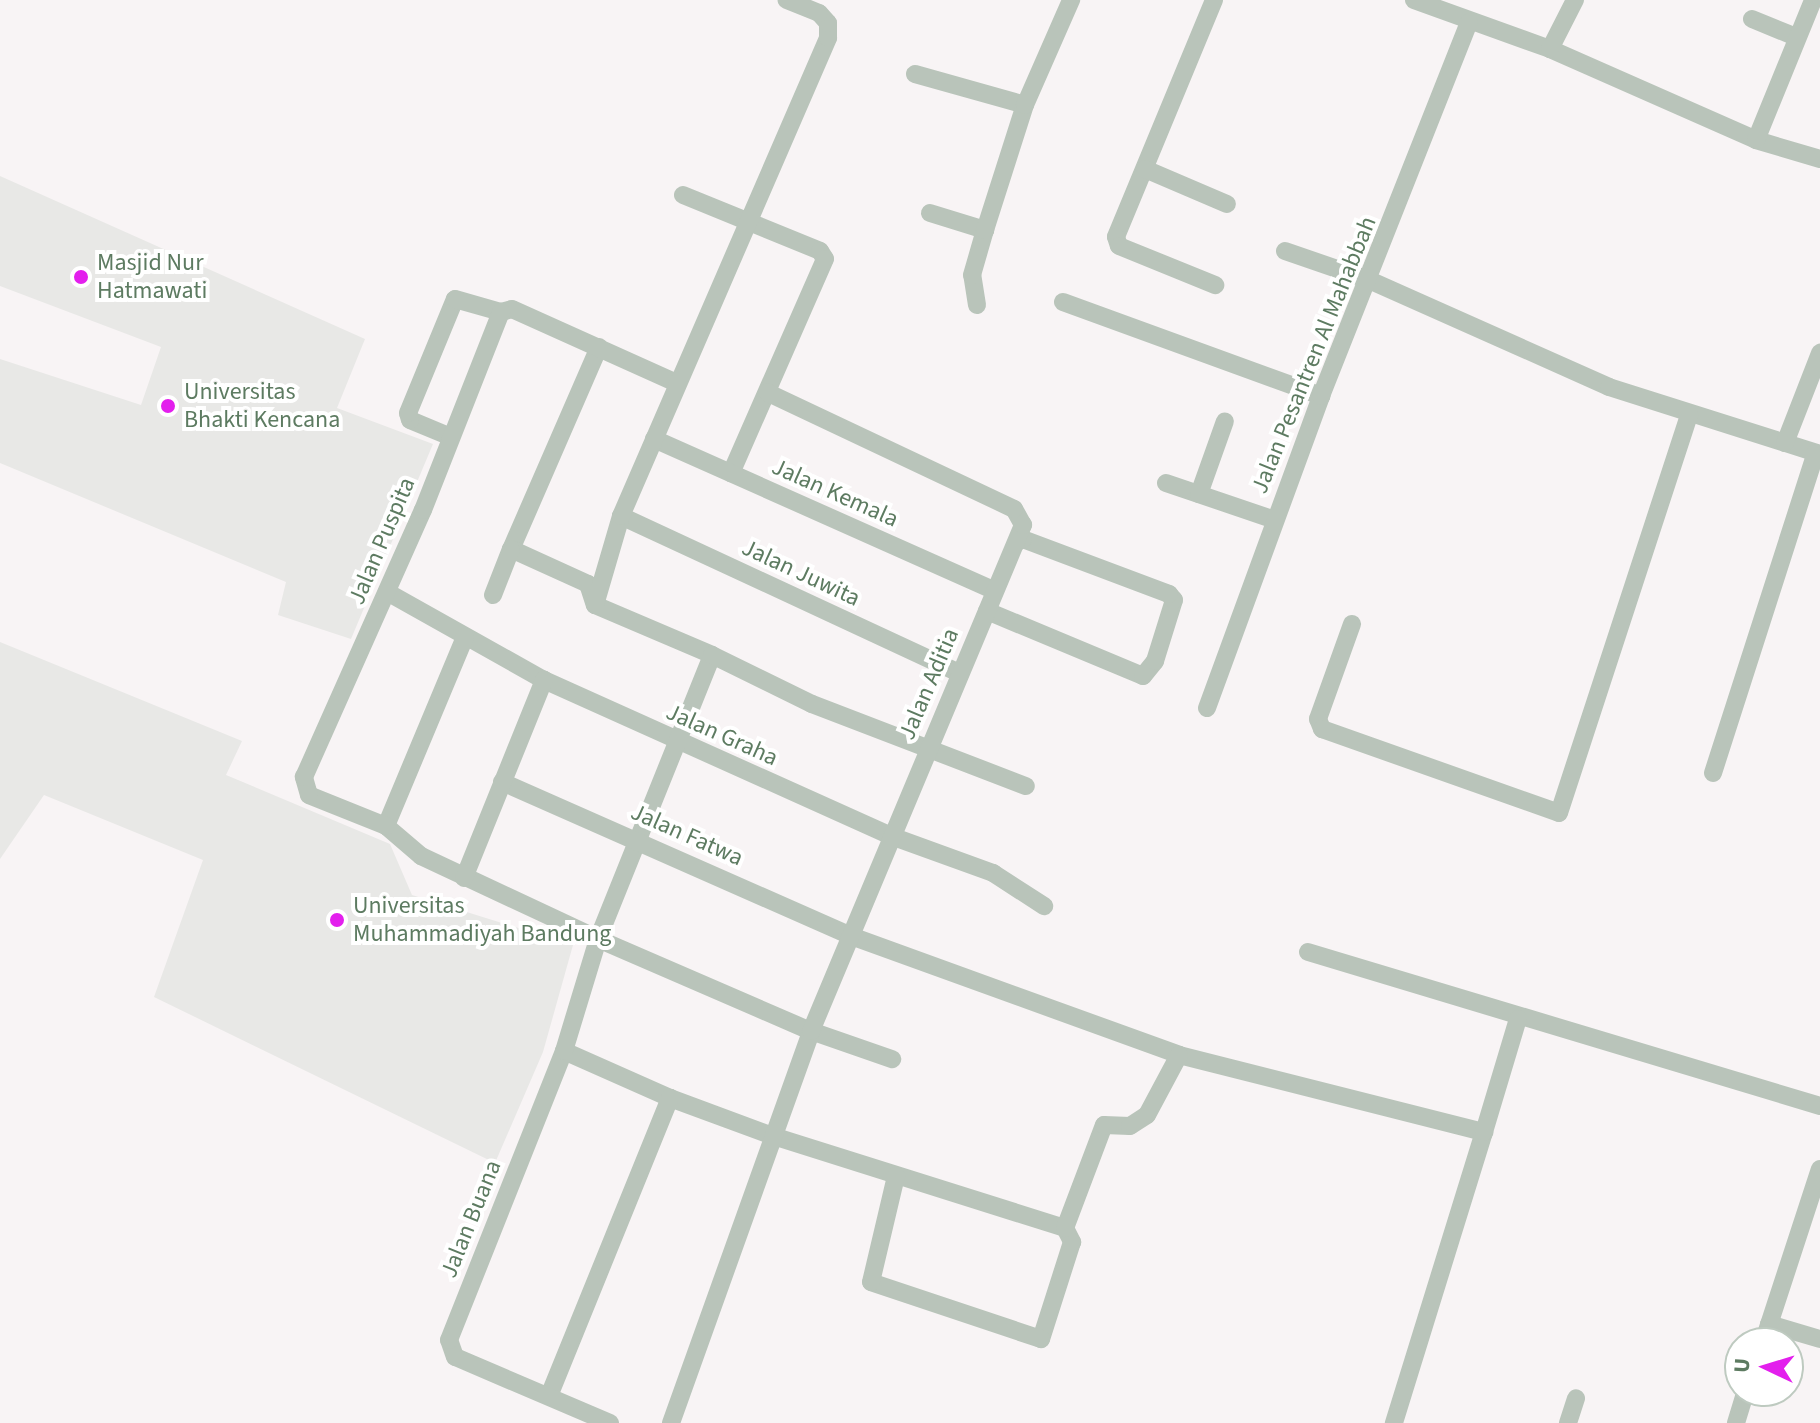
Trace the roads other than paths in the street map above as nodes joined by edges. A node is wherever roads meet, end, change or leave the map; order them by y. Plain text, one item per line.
1 (786, 0) edge
2 (1071, 0) edge
3 (1214, 0) edge
4 (1414, 0) edge
5 (1575, 0) edge
6 (1813, 0) edge
7 (1752, 19) dead end
8 (1469, 22) junction
9 (1796, 37) junction
10 (1550, 49) junction
11 (915, 74) dead end
12 (1025, 105) junction
13 (1756, 140) junction
14 (1820, 159) edge
15 (1145, 169) junction
16 (683, 195) dead end
17 (1227, 204) dead end
18 (930, 213) dead end
19 (752, 221) junction
20 (985, 230) junction
21 (1285, 251) dead end
22 (1369, 280) junction
23 (1215, 285) dead end
24 (1063, 302) dead end
25 (977, 305) dead end
26 (501, 312) junction
27 (599, 347) junction
28 (1820, 353) edge
29 (677, 383) junction
30 (767, 392) junction
31 (1321, 396) junction
32 (1689, 415) junction
33 (1225, 421) dead end
34 (451, 437) junction
35 (654, 439) junction
36 (1785, 443) junction
37 (1818, 454) edge
38 (731, 473) junction
39 (1166, 483) dead end
40 (1199, 494) junction
41 (621, 516) junction
42 (1275, 520) junction
43 (1017, 542) junction
44 (511, 549) junction
45 (995, 591) junction
46 (387, 592) junction
47 (493, 595) dead end
48 (595, 605) junction
49 (987, 611) junction
50 (1352, 624) dead end
51 (465, 637) junction
52 (712, 655) junction
53 (960, 673) junction
54 (544, 680) junction
55 (1207, 708) dead end
56 (677, 741) junction
57 (927, 748) junction
58 (1713, 773) dead end
59 (502, 782) junction
60 (1026, 786) dead end
61 (386, 826) junction
62 (891, 836) junction
63 (638, 839) junction
64 (464, 878) junction
65 (1044, 906) dead end
66 (851, 936) junction
67 (598, 939) junction
68 (1308, 952) dead end
69 (1518, 1019) junction
70 (811, 1031) junction
71 (564, 1051) junction
72 (1179, 1055) junction
73 (892, 1059) dead end
74 (670, 1098) junction
75 (1820, 1106) edge
76 (1484, 1132) junction
77 (773, 1136) junction
78 (1820, 1169) edge
79 (896, 1176) junction
80 (1065, 1228) junction
81 (1769, 1324) junction
82 (1768, 1327) edge
83 (1820, 1339) edge
84 (549, 1396) junction
85 (1576, 1398) dead end
86 (610, 1423) edge
87 (671, 1423) edge
88 (1394, 1423) edge
89 (1568, 1423) edge

1 - 19 street
2 - 12 street
3 - 15 street
4 - 8 street
5 - 10 street
6 - 9 street
7 - 9 street
8 - 10 street
8 - 22 street, Jalan Pesantren Al Mahabbah
9 - 13 street
10 - 13 street
11 - 12 street
12 - 20 street
13 - 14 street
15 - 17 street
15 - 23 street
16 - 19 street
18 - 20 street
19 - 29 street
19 - 30 street
20 - 25 street
21 - 22 street
22 - 31 street, Jalan Pesantren Al Mahabbah
22 - 32 street
24 - 31 street
26 - 27 street
26 - 34 street, Jalan Puspita
26 - 34 street
27 - 29 street
27 - 44 street
28 - 36 street
29 - 35 street
30 - 38 street
30 - 43 street
31 - 42 street, Jalan Pesantren Al Mahabbah
32 - 36 street
32 - 50 street
33 - 40 street
34 - 46 street, Jalan Puspita
35 - 38 street, Jalan Kemala
35 - 41 street
36 - 37 street
37 - 58 street
38 - 45 street, Jalan Kemala
39 - 40 street
40 - 42 street
41 - 48 street
41 - 53 street, Jalan Juwita
42 - 55 street, Jalan Pesantren Al Mahabbah
43 - 45 street, Jalan Aditia
43 - 49 street
44 - 47 street
44 - 48 street
45 - 49 street, Jalan Aditia
46 - 51 street, Jalan Graha
46 - 61 street, Jalan Puspita
48 - 52 street
49 - 53 street, Jalan Aditia
51 - 54 street, Jalan Graha
51 - 61 street
52 - 56 street, Jalan Buana
52 - 57 street
53 - 57 street, Jalan Aditia
54 - 56 street, Jalan Graha
54 - 59 street
56 - 62 street, Jalan Graha
56 - 63 street, Jalan Buana
57 - 60 street
57 - 62 street, Jalan Aditia
59 - 63 street, Jalan Fatwa
59 - 64 street
61 - 64 street
62 - 65 street, Jalan Graha
62 - 66 street, Jalan Aditia
63 - 66 street, Jalan Fatwa
63 - 67 street, Jalan Buana
64 - 67 street
66 - 70 street, Jalan Aditia
66 - 72 street, Jalan Fatwa
67 - 70 street
67 - 71 street, Jalan Buana
68 - 69 street
69 - 75 street
69 - 76 street
70 - 73 street
70 - 77 street, Jalan Aditia
71 - 74 street
71 - 84 street, Jalan Buana
72 - 76 street, Jalan Fatwa
72 - 80 street
74 - 77 street
74 - 84 street
76 - 88 street
77 - 79 street
77 - 87 street, Jalan Aditia
78 - 81 street
79 - 80 street
79 - 80 street
81 - 82 street
81 - 83 street
84 - 86 street, Jalan Buana
85 - 89 street

